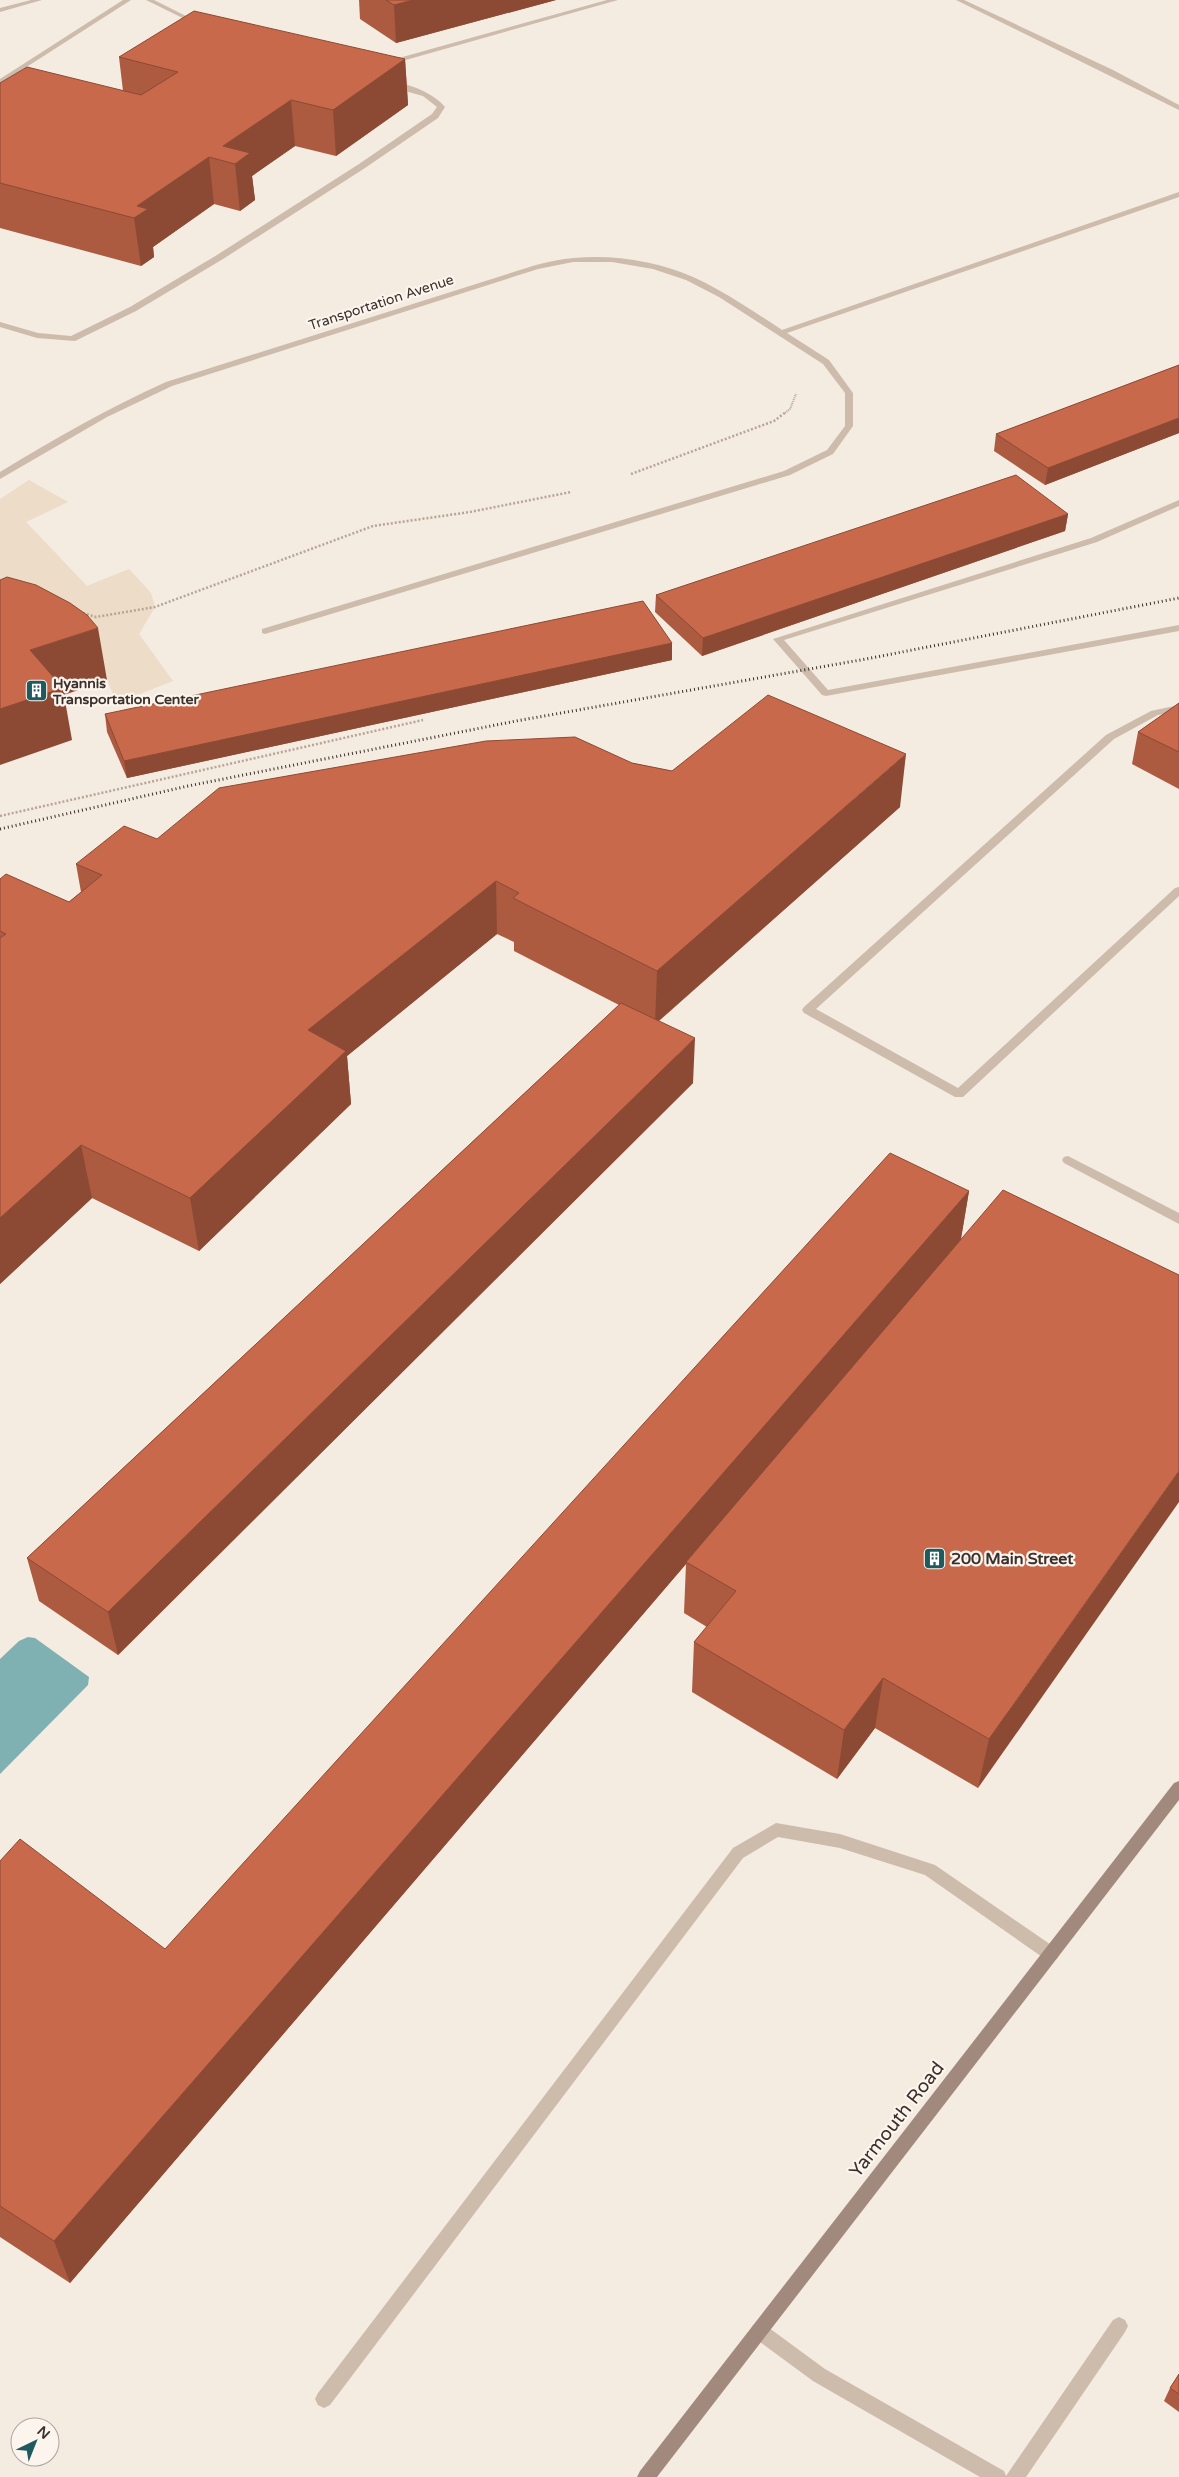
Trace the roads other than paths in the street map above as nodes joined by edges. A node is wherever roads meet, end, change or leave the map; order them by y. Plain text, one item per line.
1 (39, 0) edge
2 (128, 0) edge
3 (150, 0) edge
4 (615, 0) edge
5 (959, 0) edge
6 (0, 10) edge
7 (205, 27) edge
8 (377, 65) edge
9 (0, 82) edge
10 (384, 83) edge
11 (1179, 108) edge
12 (1179, 194) edge
13 (0, 324) edge
14 (780, 333) junction
15 (0, 476) edge
16 (1179, 503) edge
17 (1179, 628) edge
18 (265, 631) dead end
19 (1179, 708) edge
20 (1179, 890) edge
21 (1068, 1160) dead end
22 (1179, 1219) edge
23 (1179, 1788) edge
24 (1051, 1954) junction
25 (1119, 2326) dead end
26 (759, 2331) junction
27 (324, 2399) dead end
28 (646, 2477) edge
29 (998, 2477) edge
30 (1015, 2477) edge

1 - 6 street
2 - 9 street
3 - 7 street
4 - 8 street
5 - 11 street
10 - 13 street
12 - 14 street
14 - 15 street, Transportation Avenue
14 - 18 street, Transportation Avenue
16 - 17 street
19 - 20 street
21 - 22 street
23 - 24 main road, Yarmouth Road
24 - 26 main road, Yarmouth Road
24 - 27 street
25 - 30 street
26 - 28 main road, Yarmouth Road
26 - 29 street

